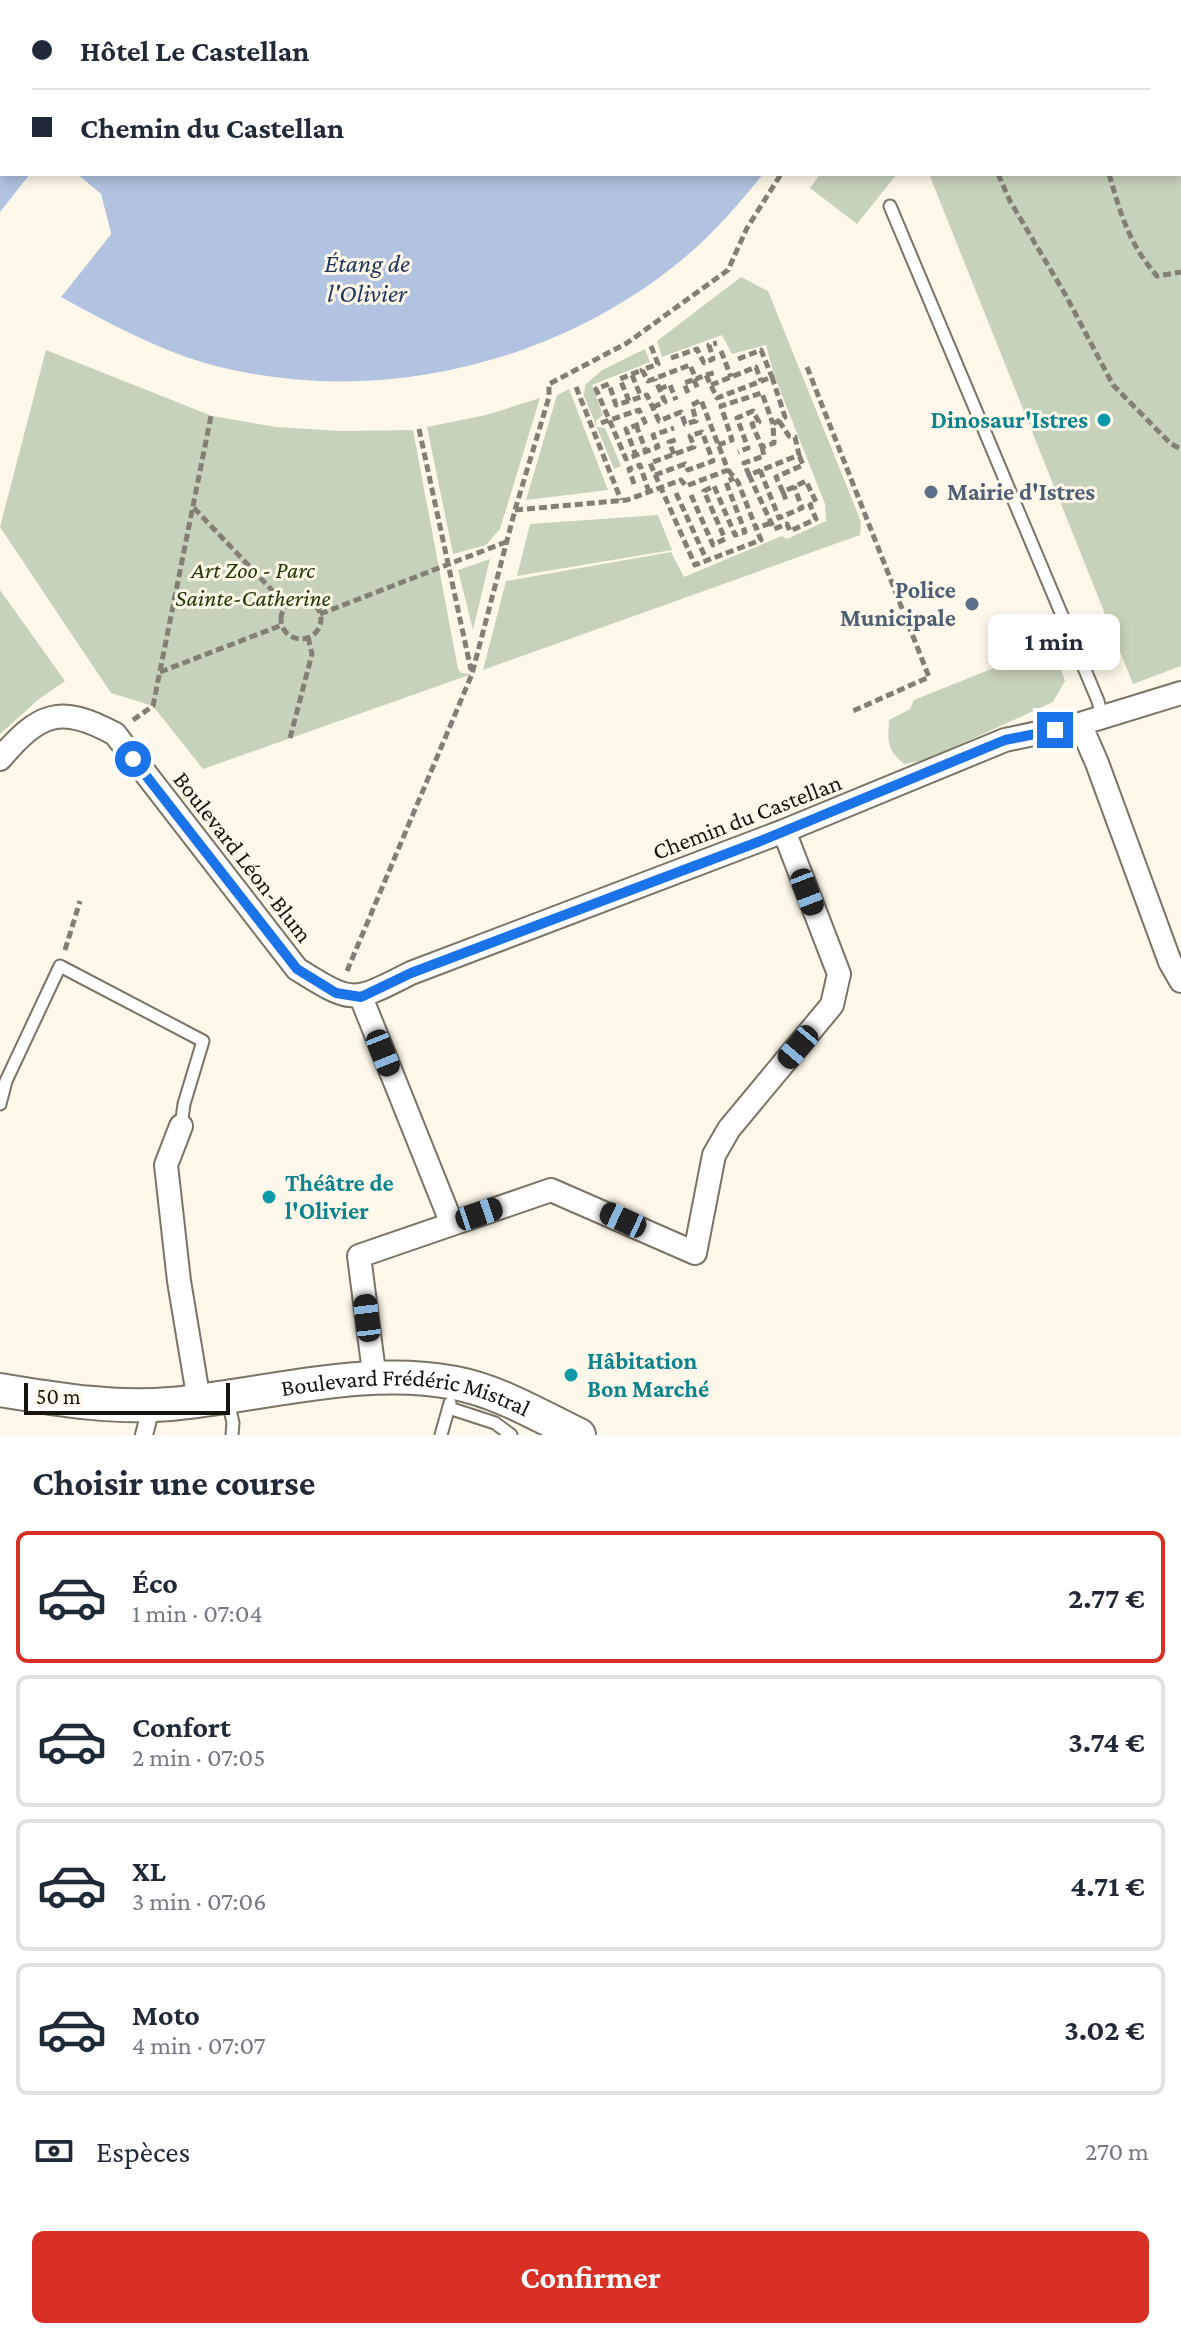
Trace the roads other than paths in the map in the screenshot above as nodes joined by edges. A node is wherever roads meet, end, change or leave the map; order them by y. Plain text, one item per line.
1 (890, 206) dead end
2 (1181, 693) edge
3 (1102, 717) junction
4 (1080, 724) junction
5 (0, 759) edge
6 (784, 831) junction
7 (1181, 981) edge
8 (361, 997) junction
9 (0, 1104) edge
10 (181, 1126) joint
11 (452, 1224) junction
12 (375, 1380) junction
13 (0, 1390) edge
14 (453, 1396) junction
15 (213, 1398) junction
16 (148, 1420) edge
17 (232, 1435) edge
18 (441, 1435) edge
19 (511, 1435) edge
20 (579, 1435) edge

1 - 3 lane
2 - 3 street, Chemin du Castellan
3 - 4 street, Chemin du Castellan
4 - 6 street, Chemin du Castellan
4 - 7 street
5 - 8 street, Boulevard Léon-Blum
6 - 8 street, Chemin du Castellan
6 - 11 street
8 - 11 street
9 - 10 lane
10 - 15 street
11 - 12 street
12 - 14 main road, Boulevard Frédéric Mistral
12 - 15 main road, Boulevard Frédéric Mistral
13 - 16 main road, Boulevard Frédéric Mistral
14 - 18 lane
14 - 19 lane
14 - 20 main road, Boulevard Frédéric Mistral
15 - 16 main road, Boulevard Frédéric Mistral
15 - 17 lane

